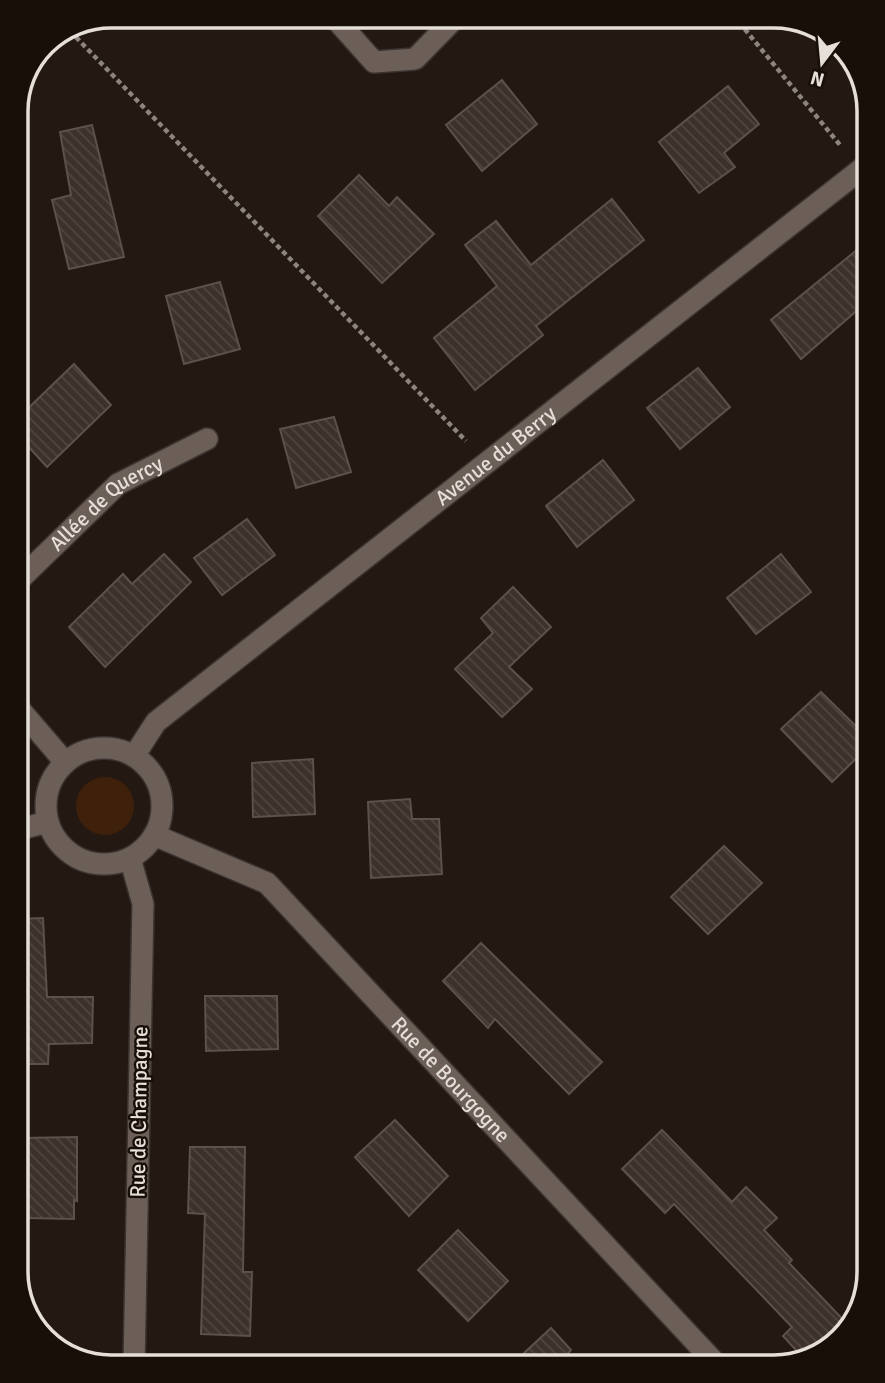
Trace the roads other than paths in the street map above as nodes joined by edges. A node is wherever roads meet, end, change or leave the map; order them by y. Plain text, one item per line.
1 (344, 28) edge
2 (445, 28) edge
3 (857, 172) edge
4 (207, 439) dead end
5 (28, 571) edge
6 (28, 719) edge
7 (134, 756) junction
8 (65, 762) junction
9 (48, 822) junction
10 (28, 827) edge
11 (154, 835) junction
12 (130, 859) junction
13 (134, 1355) edge
14 (708, 1355) edge

1 - 2 street
3 - 7 street, Avenue du Berry
4 - 5 street, Allée de Quercy
6 - 8 street
7 - 8 street
7 - 11 street
8 - 9 street
9 - 10 street
9 - 12 street
11 - 12 street
11 - 14 street, Rue de Bourgogne
12 - 13 street, Rue de Champagne

